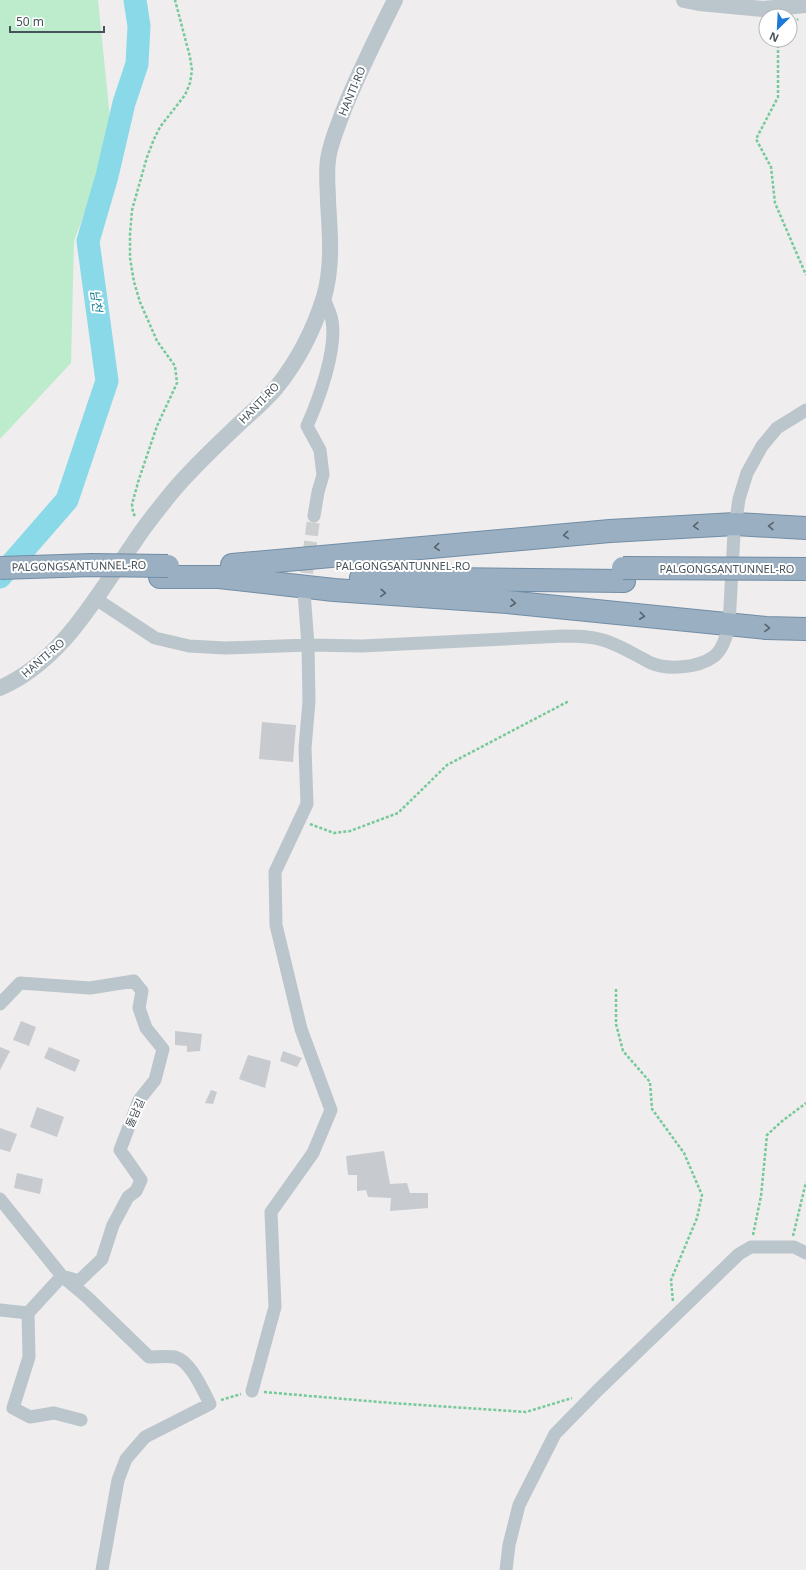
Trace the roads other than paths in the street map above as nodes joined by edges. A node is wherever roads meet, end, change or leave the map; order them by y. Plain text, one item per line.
1 (395, 0) edge
2 (684, 0) edge
3 (806, 5) edge
4 (324, 298) junction
5 (806, 410) edge
6 (314, 516) tunnel mouth
7 (735, 524) junction
8 (806, 528) edge
9 (0, 568) edge
10 (806, 569) edge
11 (164, 571) junction
12 (225, 571) junction
13 (623, 575) junction
14 (0, 579) edge
15 (806, 582) edge
16 (304, 592) tunnel mouth
17 (96, 599) junction
18 (729, 625) junction
19 (806, 629) edge
20 (308, 645) junction
21 (0, 688) edge
22 (0, 1004) edge
23 (0, 1199) edge
24 (806, 1253) edge
25 (62, 1276) junction
26 (0, 1310) edge
27 (28, 1313) junction
28 (252, 1391) road end
29 (81, 1420) dead end
30 (102, 1570) edge
31 (506, 1570) edge

1 - 4 street, HANTI-RO
2 - 3 street
4 - 6 street
4 - 17 street, HANTI-RO
5 - 7 street
8 -> 7 highway
7 -> 12 highway
7 - 18 street
9 - 11 highway, PALGONGSANTUNNEL-RO, bridge
10 - 13 highway, PALGONGSANTUNNEL-RO, bridge
11 - 12 highway, PALGONGSANTUNNEL-RO
11 - 14 highway, PALGONGSANTUNNEL-RO
12 - 13 highway, PALGONGSANTUNNEL-RO
12 -> 18 highway
13 - 15 highway, PALGONGSANTUNNEL-RO
16 - 20 street
17 - 20 street
17 - 21 street, HANTI-RO
18 -> 19 highway
18 - 20 street
20 - 28 street
22 - 25 street, 돌담길
23 - 25 street
24 - 31 street
25 - 27 street
25 - 30 street
26 - 27 street
27 - 29 street

